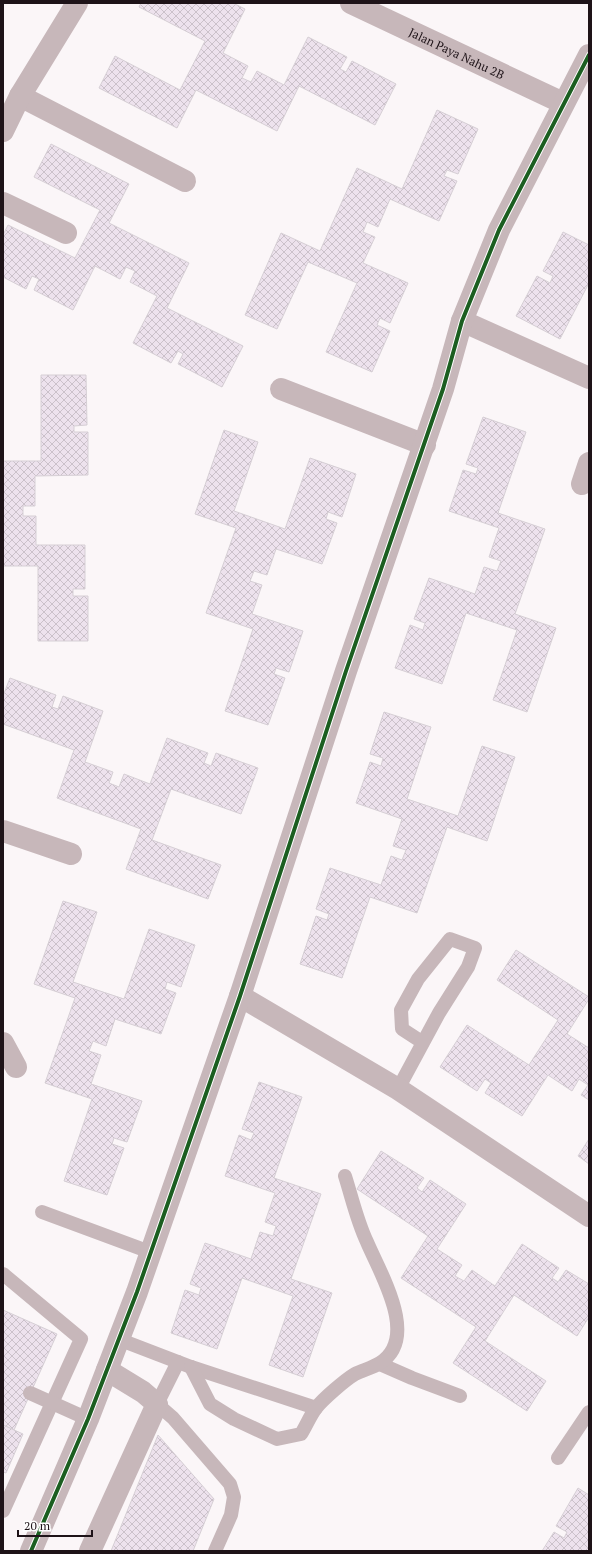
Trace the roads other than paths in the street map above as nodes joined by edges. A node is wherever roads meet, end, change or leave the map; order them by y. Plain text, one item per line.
1 (77, 3) edge
2 (351, 3) edge
3 (589, 55) edge
4 (20, 96) junction
5 (563, 103) junction
6 (3, 131) edge
7 (185, 181) dead end
8 (3, 203) edge
9 (66, 234) dead end
10 (462, 321) junction
11 (589, 378) edge
12 (281, 389) dead end
13 (424, 445) junction
14 (589, 463) edge
15 (582, 484) dead end
16 (3, 831) edge
17 (71, 854) dead end
18 (240, 996) junction
19 (422, 1042) junction
20 (3, 1043) edge
21 (16, 1067) dead end
22 (398, 1089) junction
23 (345, 1176) dead end
24 (42, 1212) dead end
25 (589, 1216) edge
26 (150, 1252) junction
27 (3, 1274) edge
28 (118, 1339) junction
29 (178, 1362) junction
30 (380, 1364) junction
31 (191, 1367) junction
32 (107, 1370) junction
33 (30, 1393) dead end
34 (460, 1396) dead end
35 (52, 1404) junction
36 (157, 1404) junction
37 (316, 1408) junction
38 (589, 1412) edge
39 (88, 1420) junction
40 (558, 1458) dead end
41 (8, 1488) edge
42 (3, 1511) edge
43 (48, 1514) junction
44 (31, 1551) edge
45 (37, 1551) edge
46 (90, 1551) edge
47 (215, 1551) edge

1 - 4 street
2 - 5 street, Jalan Paya Nahu 2B
3 - 5 street
4 - 6 street
4 - 7 street
5 - 10 street
8 - 9 street
10 - 11 street
10 - 13 street
12 - 13 street
13 - 18 street
14 - 15 street
16 - 17 street
18 - 22 street
18 - 26 street
19 - 19 lane
19 - 22 lane
20 - 21 street
22 - 25 street
23 - 30 lane
24 - 26 lane
26 - 28 street
27 - 35 lane
28 - 29 lane
28 - 32 street
29 - 31 lane
29 - 36 lane
30 - 34 lane
30 - 37 lane
31 - 37 lane
31 - 37 lane
32 - 36 street
32 - 39 street
33 - 35 lane
35 - 39 lane
35 - 41 lane
36 - 46 street
36 - 47 lane
38 - 40 lane
39 - 43 street
41 - 42 lane
43 - 44 street
43 - 45 street

